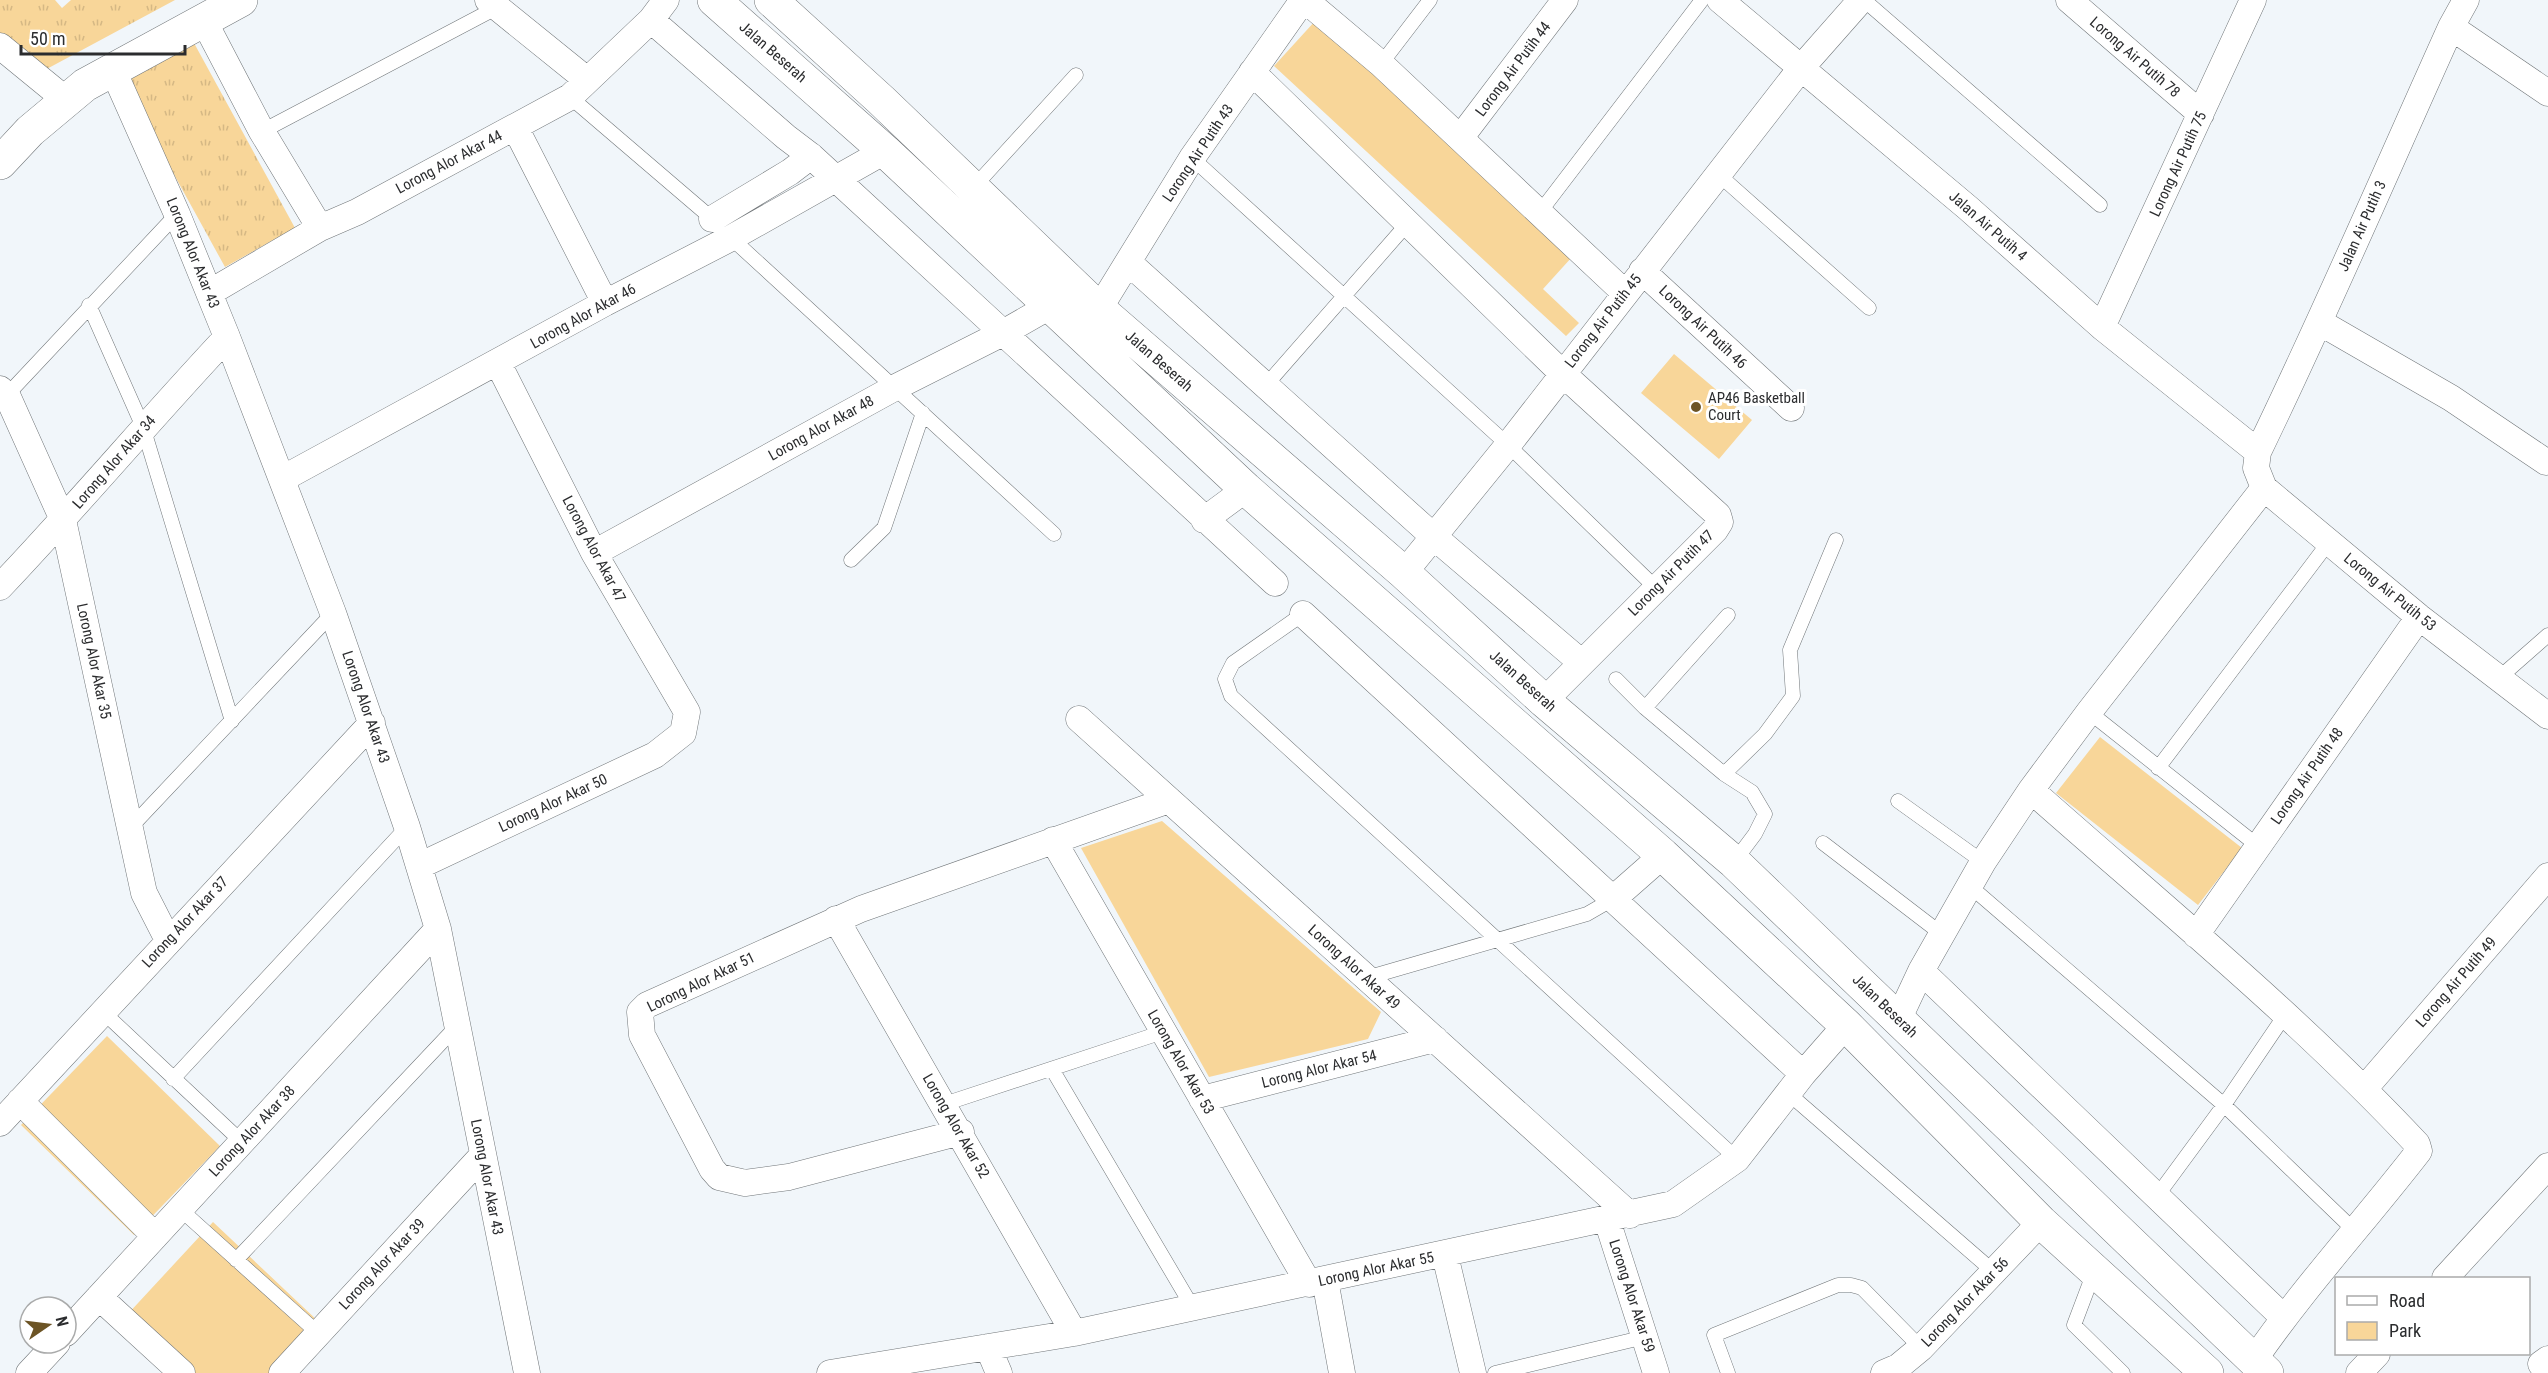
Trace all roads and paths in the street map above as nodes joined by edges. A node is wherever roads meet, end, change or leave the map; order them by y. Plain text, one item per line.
1 (241, 0) edge
2 (714, 0) edge
3 (771, 0) edge
4 (1304, 0) edge
5 (1430, 0) edge
6 (1564, 0) edge
7 (1702, 0) edge
8 (1720, 0) edge
9 (1862, 0) edge
10 (2069, 0) edge
11 (2247, 3) edge
12 (492, 4) edge
13 (2459, 9) edge
14 (659, 10) edge
15 (204, 21) junction
16 (0, 46) edge
17 (1381, 64) junction
18 (1801, 68) junction
19 (113, 70) junction
20 (1252, 72) junction
21 (1077, 75) dead end
22 (578, 88) junction
23 (2548, 93) edge
24 (66, 100) junction
25 (2201, 114) junction
26 (515, 127) junction
27 (261, 130) junction
28 (1461, 137) junction
29 (885, 151) junction
30 (811, 156) junction
31 (1192, 158) junction
32 (0, 163) edge
33 (1718, 174) junction
34 (836, 178) junction
35 (973, 188) junction
36 (2100, 205) dead end
37 (1540, 212) junction
38 (177, 214) junction
39 (712, 219) junction
40 (1408, 223) junction
41 (320, 228) junction
42 (732, 238) junction
43 (1128, 262) junction
44 (1642, 271) junction
45 (208, 293) junction
46 (1625, 293) junction
47 (1345, 298) junction
48 (605, 303) junction
49 (89, 305) junction
50 (1050, 306) junction
51 (1869, 308) dead end
52 (1099, 309) junction
53 (2321, 324) junction
54 (2102, 327) junction
55 (1003, 333) junction
56 (226, 337) junction
57 (498, 363) junction
58 (1562, 373) junction
59 (1267, 384) junction
60 (896, 387) junction
61 (4, 392) edge
62 (1791, 408) dead end
63 (923, 412) junction
64 (143, 427) junction
65 (1508, 445) junction
66 (2258, 452) junction
67 (2546, 462) dead end
68 (282, 479) junction
69 (2264, 488) junction
70 (1246, 489) junction
71 (63, 520) junction
72 (1204, 520) junction
73 (1054, 534) dead end
74 (1433, 536) junction
75 (1836, 540) dead end
76 (2329, 542) junction
77 (594, 553) junction
78 (850, 560) dead end
79 (1404, 573) junction
80 (1275, 583) dead end
81 (0, 587) edge
82 (1656, 588) junction
83 (333, 613) junction
84 (1303, 614) joint
85 (1728, 615) dead end
86 (2419, 616) junction
87 (2548, 635) edge
88 (1582, 663) junction
89 (2499, 678) junction
90 (1616, 679) dead end
91 (1544, 701) junction
92 (1645, 708) junction
93 (2089, 712) junction
94 (2548, 716) edge
95 (1079, 719) dead end
96 (232, 721) junction
97 (372, 723) junction
98 (683, 733) joint
99 (2158, 768) junction
100 (1724, 774) junction
101 (2031, 790) junction
102 (1169, 800) junction
103 (1898, 801) dead end
104 (407, 827) junction
105 (130, 828) junction
106 (1053, 840) junction
107 (1823, 843) dead end
108 (2258, 846) junction
109 (1663, 855) junction
110 (1734, 862) junction
111 (1983, 862) junction
112 (419, 866) junction
113 (2548, 876) edge
114 (1971, 887) junction
115 (1613, 899) junction
116 (836, 919) junction
117 (438, 929) junction
118 (1943, 934) junction
119 (2196, 935) junction
120 (1497, 938) junction
121 (168, 940) junction
122 (1921, 971) junction
123 (1366, 978) junction
124 (102, 1011) junction
125 (2285, 1015) junction
126 (1899, 1018) junction
127 (1846, 1025) junction
128 (457, 1026) junction
129 (1163, 1032) junction
130 (1435, 1039) junction
131 (1052, 1068) junction
132 (173, 1079) junction
133 (1795, 1084) junction
134 (2365, 1088) junction
135 (1202, 1099) junction
136 (20, 1101) junction
137 (944, 1104) junction
138 (2224, 1106) junction
139 (0, 1123) edge
140 (961, 1132) junction
141 (242, 1142) junction
142 (482, 1156) junction
143 (1737, 1159) junction
144 (2548, 1166) edge
145 (2157, 1196) junction
146 (180, 1209) junction
147 (1618, 1217) junction
148 (2041, 1222) junction
149 (2356, 1232) junction
150 (155, 1236) junction
151 (1445, 1255) junction
152 (236, 1260) junction
153 (1994, 1272) junction
154 (2094, 1272) junction
155 (2446, 1277) edge
156 (1317, 1282) junction
157 (99, 1297) junction
158 (1193, 1308) junction
159 (2283, 1317) junction
160 (78, 1320) edge
161 (1074, 1333) junction
162 (319, 1334) junction
163 (1645, 1336) junction
164 (988, 1347) junction
165 (1921, 1348) junction
166 (46, 1355) edge
167 (2375, 1355) edge
168 (2260, 1366) edge
169 (1896, 1371) edge
170 (29, 1373) edge
171 (182, 1373) edge
172 (282, 1373) edge
173 (527, 1373) edge
174 (830, 1373) edge
175 (999, 1373) edge
176 (1342, 1373) edge
177 (1473, 1373) edge
178 (1495, 1373) edge
179 (1656, 1373) edge
180 (1728, 1373) edge
181 (2123, 1373) edge
182 (2207, 1373) edge
183 (2359, 1373) edge

1 - 15 main road
2 - 29 main road, Jalan Beserah
3 - 35 main road, Jalan Beserah
4 - 17 street
4 - 20 street, Lorong Air Putih 43
5 - 17 lane
6 - 28 street, Lorong Air Putih 44
7 - 37 lane
8 - 18 street, Jalan Air Putih 4
9 - 18 street, Lorong Air Putih 45
9 - 36 lane
10 - 25 street, Lorong Air Putih 78
11 - 25 street, Lorong Air Putih 75
12 - 22 street
12 - 27 lane
13 - 23 street
13 - 53 street, Jalan Air Putih 3
14 - 22 street, Lorong Alor Akar 44
14 - 30 street
15 - 19 main road
15 - 27 street
16 - 24 street
17 - 28 street
18 - 33 street, Lorong Air Putih 45
18 - 54 street, Jalan Air Putih 4
19 - 24 main road
19 - 38 street, Lorong Alor Akar 43
20 - 31 street, Lorong Air Putih 43
20 - 40 street
21 - 35 lane
22 - 26 street, Lorong Alor Akar 44
22 - 39 lane
24 - 32 main road
25 - 54 street, Lorong Air Putih 75
26 - 41 street, Lorong Alor Akar 44
26 - 48 street
27 - 41 street
28 - 37 street
29 - 34 street, Lorong Alor Akar 46
29 - 50 main road, Jalan Beserah
30 - 34 street
30 - 39 street
31 - 43 street, Lorong Air Putih 43
31 - 47 lane
33 - 44 street, Lorong Air Putih 45
33 - 51 lane
34 - 42 street, Lorong Alor Akar 46
34 - 55 street
35 - 52 main road, Jalan Beserah
37 - 46 street
38 - 45 street, Lorong Alor Akar 43
38 - 49 lane
39 - 42 lane
40 - 47 lane
40 - 58 street
41 - 45 street, Lorong Alor Akar 44
42 - 48 street, Lorong Alor Akar 46
42 - 60 lane
43 - 52 street, Lorong Air Putih 43
43 - 59 street
44 - 46 street, Lorong Air Putih 45
44 - 62 street, Lorong Air Putih 46
45 - 56 street, Lorong Alor Akar 43
46 - 58 street, Lorong Air Putih 45
47 - 59 lane
47 - 65 lane
48 - 57 street, Lorong Alor Akar 46
49 - 61 lane
49 - 64 lane
50 - 55 street, Lorong Alor Akar 48
50 - 70 main road, Jalan Beserah
52 - 79 main road, Jalan Beserah
53 - 66 street, Jalan Air Putih 3
53 - 67 street
54 - 66 street, Jalan Air Putih 4
55 - 60 street, Lorong Alor Akar 48
55 - 72 street
56 - 64 street, Lorong Alor Akar 34
56 - 68 street, Lorong Alor Akar 43
57 - 68 street, Lorong Alor Akar 46
57 - 77 street, Lorong Alor Akar 47
58 - 65 street, Lorong Air Putih 45
58 - 82 street, Lorong Air Putih 47
59 - 74 street
60 - 63 lane
60 - 77 street, Lorong Alor Akar 48
61 - 71 street, Lorong Alor Akar 35
63 - 73 lane
63 - 78 lane
64 - 71 street, Lorong Alor Akar 34
64 - 96 lane
65 - 74 street, Lorong Air Putih 45
65 - 82 lane
66 - 69 street
68 - 83 street, Lorong Alor Akar 43
69 - 76 street, Lorong Air Putih 53
69 - 93 street
70 - 72 street
70 - 109 main road, Jalan Beserah
71 - 81 street, Lorong Alor Akar 34
71 - 105 street, Lorong Alor Akar 35
72 - 80 street
74 - 79 street, Lorong Air Putih 45
74 - 88 street
75 - 100 lane
76 - 86 street, Lorong Air Putih 53
76 - 99 lane
77 - 98 street, Lorong Alor Akar 47
79 - 91 main road, Jalan Beserah
82 - 88 street, Lorong Air Putih 47
83 - 96 lane
83 - 97 street, Lorong Alor Akar 43
84 - 115 street
84 - 120 lane
85 - 92 lane
86 - 89 street, Lorong Air Putih 53
86 - 108 street, Lorong Air Putih 48
87 - 89 lane
88 - 91 street, Lorong Air Putih 47
89 - 94 street, Lorong Air Putih 53
90 - 92 lane
91 - 110 main road, Jalan Beserah
92 - 100 lane
93 - 99 lane
93 - 101 street
95 - 102 street, Lorong Alor Akar 49
96 - 105 lane
97 - 104 street, Lorong Alor Akar 43
97 - 121 street, Lorong Alor Akar 37
98 - 112 street, Lorong Alor Akar 50
99 - 108 lane
100 - 110 lane
101 - 111 street
101 - 119 street
102 - 106 street, Lorong Alor Akar 51
102 - 123 street, Lorong Alor Akar 49
103 - 111 lane
104 - 112 street, Lorong Alor Akar 43
104 - 132 lane
105 - 121 street, Lorong Alor Akar 35
106 - 116 street, Lorong Alor Akar 51
106 - 129 street, Lorong Alor Akar 53
107 - 118 lane
108 - 119 street, Lorong Air Putih 48
109 - 115 street
109 - 127 main road, Jalan Beserah
110 - 126 main road, Jalan Beserah
111 - 114 street
112 - 117 street, Lorong Alor Akar 43
113 - 134 street, Lorong Air Putih 49
114 - 118 street
114 - 138 lane
115 - 120 lane
115 - 133 street
116 - 137 street, Lorong Alor Akar 52
116 - 140 street, Lorong Alor Akar 51
117 - 128 street, Lorong Alor Akar 43
117 - 141 street, Lorong Alor Akar 38
118 - 122 street
119 - 125 street
120 - 123 lane
120 - 143 lane
121 - 124 street, Lorong Alor Akar 37
122 - 126 street
122 - 145 street
123 - 130 street, Lorong Alor Akar 49
124 - 132 lane
124 - 136 street, Lorong Alor Akar 37
125 - 134 street
125 - 138 lane
126 - 168 main road, Jalan Beserah
127 - 133 street, Lorong Alor Akar 55
127 - 148 main road, Jalan Beserah
128 - 142 street, Lorong Alor Akar 43
128 - 152 lane
129 - 131 lane
129 - 135 street, Lorong Alor Akar 53
130 - 135 street, Lorong Alor Akar 54
130 - 147 street, Lorong Alor Akar 49
131 - 137 lane
131 - 158 lane
132 - 141 lane
133 - 143 street, Lorong Alor Akar 55
133 - 153 lane
134 - 149 street
135 - 156 street, Lorong Alor Akar 53
136 - 139 street, Lorong Alor Akar 37
136 - 150 street
137 - 140 street, Lorong Alor Akar 52
138 - 145 lane
138 - 149 lane
140 - 161 street, Lorong Alor Akar 52
141 - 146 street, Lorong Alor Akar 38
142 - 162 street, Lorong Alor Akar 39
142 - 173 street, Lorong Alor Akar 43
143 - 147 street, Lorong Alor Akar 55
144 - 155 street
145 - 159 street
146 - 150 street, Lorong Alor Akar 38
146 - 152 lane
147 - 151 street, Lorong Alor Akar 55
147 - 163 street, Lorong Alor Akar 59
148 - 153 street, Lorong Alor Akar 56
148 - 154 main road, Jalan Beserah
149 - 159 street
150 - 157 street, Lorong Alor Akar 38
151 - 156 street, Lorong Alor Akar 55
151 - 177 street
152 - 162 lane
153 - 165 street, Lorong Alor Akar 56
154 - 181 lane
154 - 182 main road, Jalan Beserah
156 - 158 street, Lorong Alor Akar 55
156 - 176 street, Lorong Alor Akar 53
157 - 160 street, Lorong Alor Akar 38
157 - 171 street
158 - 161 street, Lorong Alor Akar 55
159 - 168 street
161 - 164 street, Lorong Alor Akar 55
162 - 172 street, Lorong Alor Akar 39
163 - 178 lane
163 - 179 street, Lorong Alor Akar 59
164 - 174 street, Lorong Alor Akar 55
164 - 175 street
165 - 169 street, Lorong Alor Akar 56
165 - 180 lane
166 - 170 street
167 - 183 street

